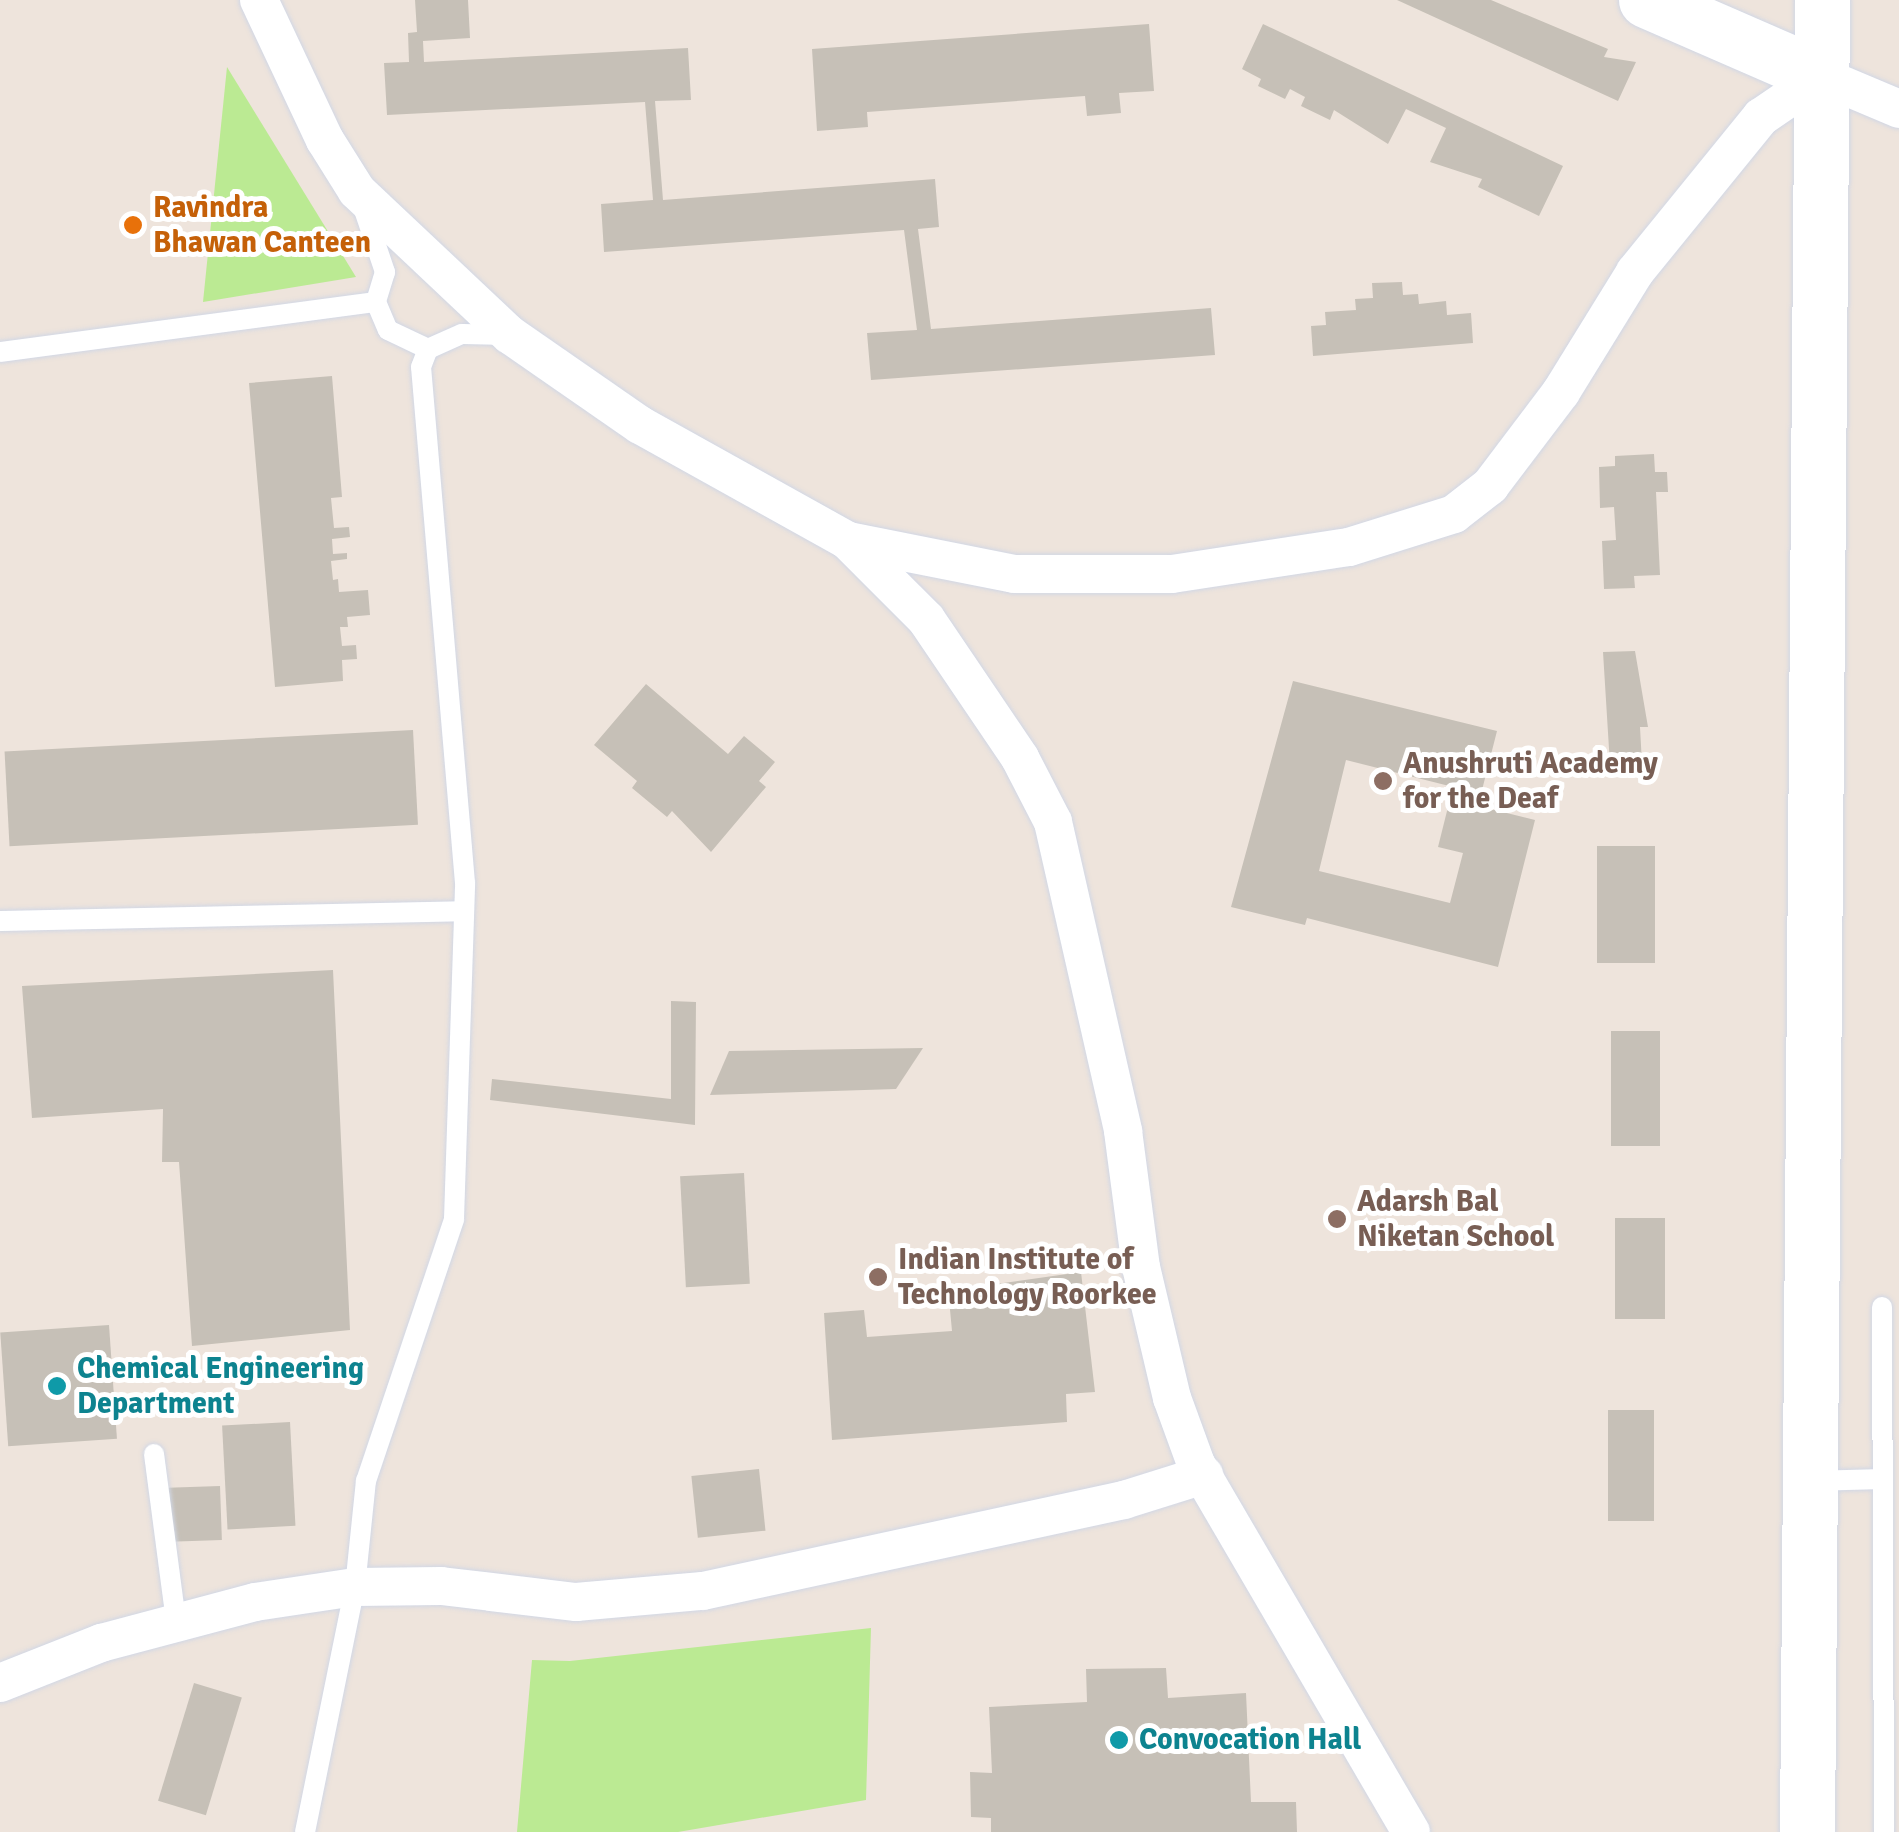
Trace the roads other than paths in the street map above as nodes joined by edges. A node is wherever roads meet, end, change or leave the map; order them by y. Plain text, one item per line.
1 (260, 0) edge
2 (1646, 0) edge
3 (1822, 0) edge
4 (1821, 76) junction
5 (1899, 109) edge
6 (358, 190) junction
7 (376, 302) junction
8 (510, 334) junction
9 (428, 349) junction
10 (0, 352) edge
11 (848, 541) junction
12 (464, 911) junction
13 (0, 921) edge
14 (1882, 1307) dead end
15 (154, 1454) dead end
16 (1204, 1475) junction
17 (1883, 1479) junction
18 (1809, 1481) junction
19 (356, 1587) junction
20 (176, 1620) junction
21 (0, 1683) edge
22 (305, 1832) edge
23 (1410, 1832) edge
24 (1807, 1832) edge
25 (1884, 1832) edge

1 - 6 street
2 - 4 main road
3 - 4 main road
4 - 5 street
4 - 11 street
4 - 18 main road
6 - 7 lane
6 - 8 street
7 - 9 lane
7 - 10 lane
8 - 9 lane
8 - 11 street
9 - 12 lane
11 - 16 street
12 - 13 lane
12 - 19 lane
14 - 17 lane
15 - 20 lane
16 - 19 street
16 - 23 street
17 - 18 lane
17 - 25 lane
18 - 24 main road
19 - 20 street
19 - 22 lane
20 - 21 street

